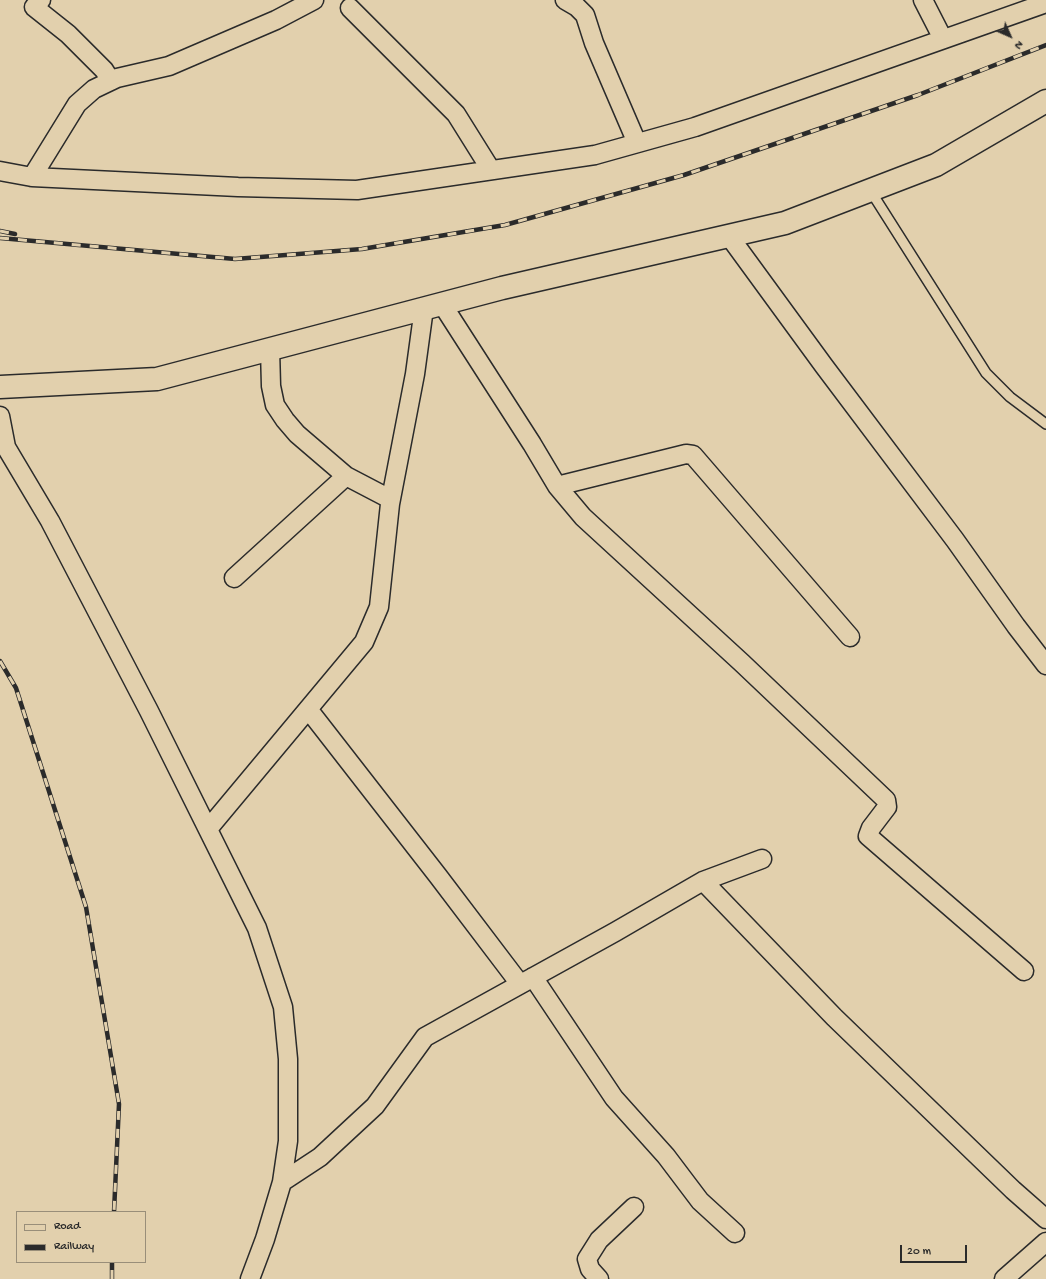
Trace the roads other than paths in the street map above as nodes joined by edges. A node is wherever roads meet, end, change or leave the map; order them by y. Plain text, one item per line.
1 (41, 0) edge
2 (314, 0) edge
3 (565, 0) edge
4 (923, 0) edge
5 (1046, 3) edge
6 (350, 8) dead end
7 (943, 39) junction
8 (111, 81) junction
9 (1046, 101) edge
10 (637, 143) junction
11 (491, 170) junction
12 (0, 171) edge
13 (32, 177) junction
14 (870, 190) junction
15 (729, 236) junction
16 (433, 306) junction
17 (270, 349) junction
18 (0, 387) edge
19 (0, 416) edge
20 (1046, 424) edge
21 (346, 476) junction
22 (557, 486) junction
23 (390, 499) junction
24 (234, 578) dead end
25 (850, 637) dead end
26 (1046, 665) edge
27 (308, 709) junction
28 (208, 829) junction
29 (762, 859) dead end
30 (703, 881) junction
31 (1024, 971) dead end
32 (526, 981) junction
33 (282, 1182) junction
34 (634, 1207) dead end
35 (1046, 1219) edge
36 (735, 1233) dead end
37 (1046, 1242) edge
38 (250, 1279) edge
39 (599, 1279) edge
40 (1004, 1279) edge

1 - 8 street
2 - 8 street
3 - 10 street
4 - 7 street
5 - 7 street
6 - 11 street
7 - 10 street
8 - 13 street
9 - 14 street
10 - 11 street
11 - 13 street
12 - 13 street
14 - 15 street
14 - 20 lane
15 - 16 street
15 - 26 street
16 - 17 street
16 - 22 street
16 - 23 street
17 - 18 street
17 - 21 street
19 - 28 street
21 - 23 street
21 - 24 street
22 - 25 street
22 - 31 street
23 - 27 street
27 - 28 street
27 - 32 street
28 - 33 street
29 - 30 street
30 - 32 street
30 - 35 street
32 - 33 street
32 - 36 street
33 - 38 street
34 - 39 street
37 - 40 street

